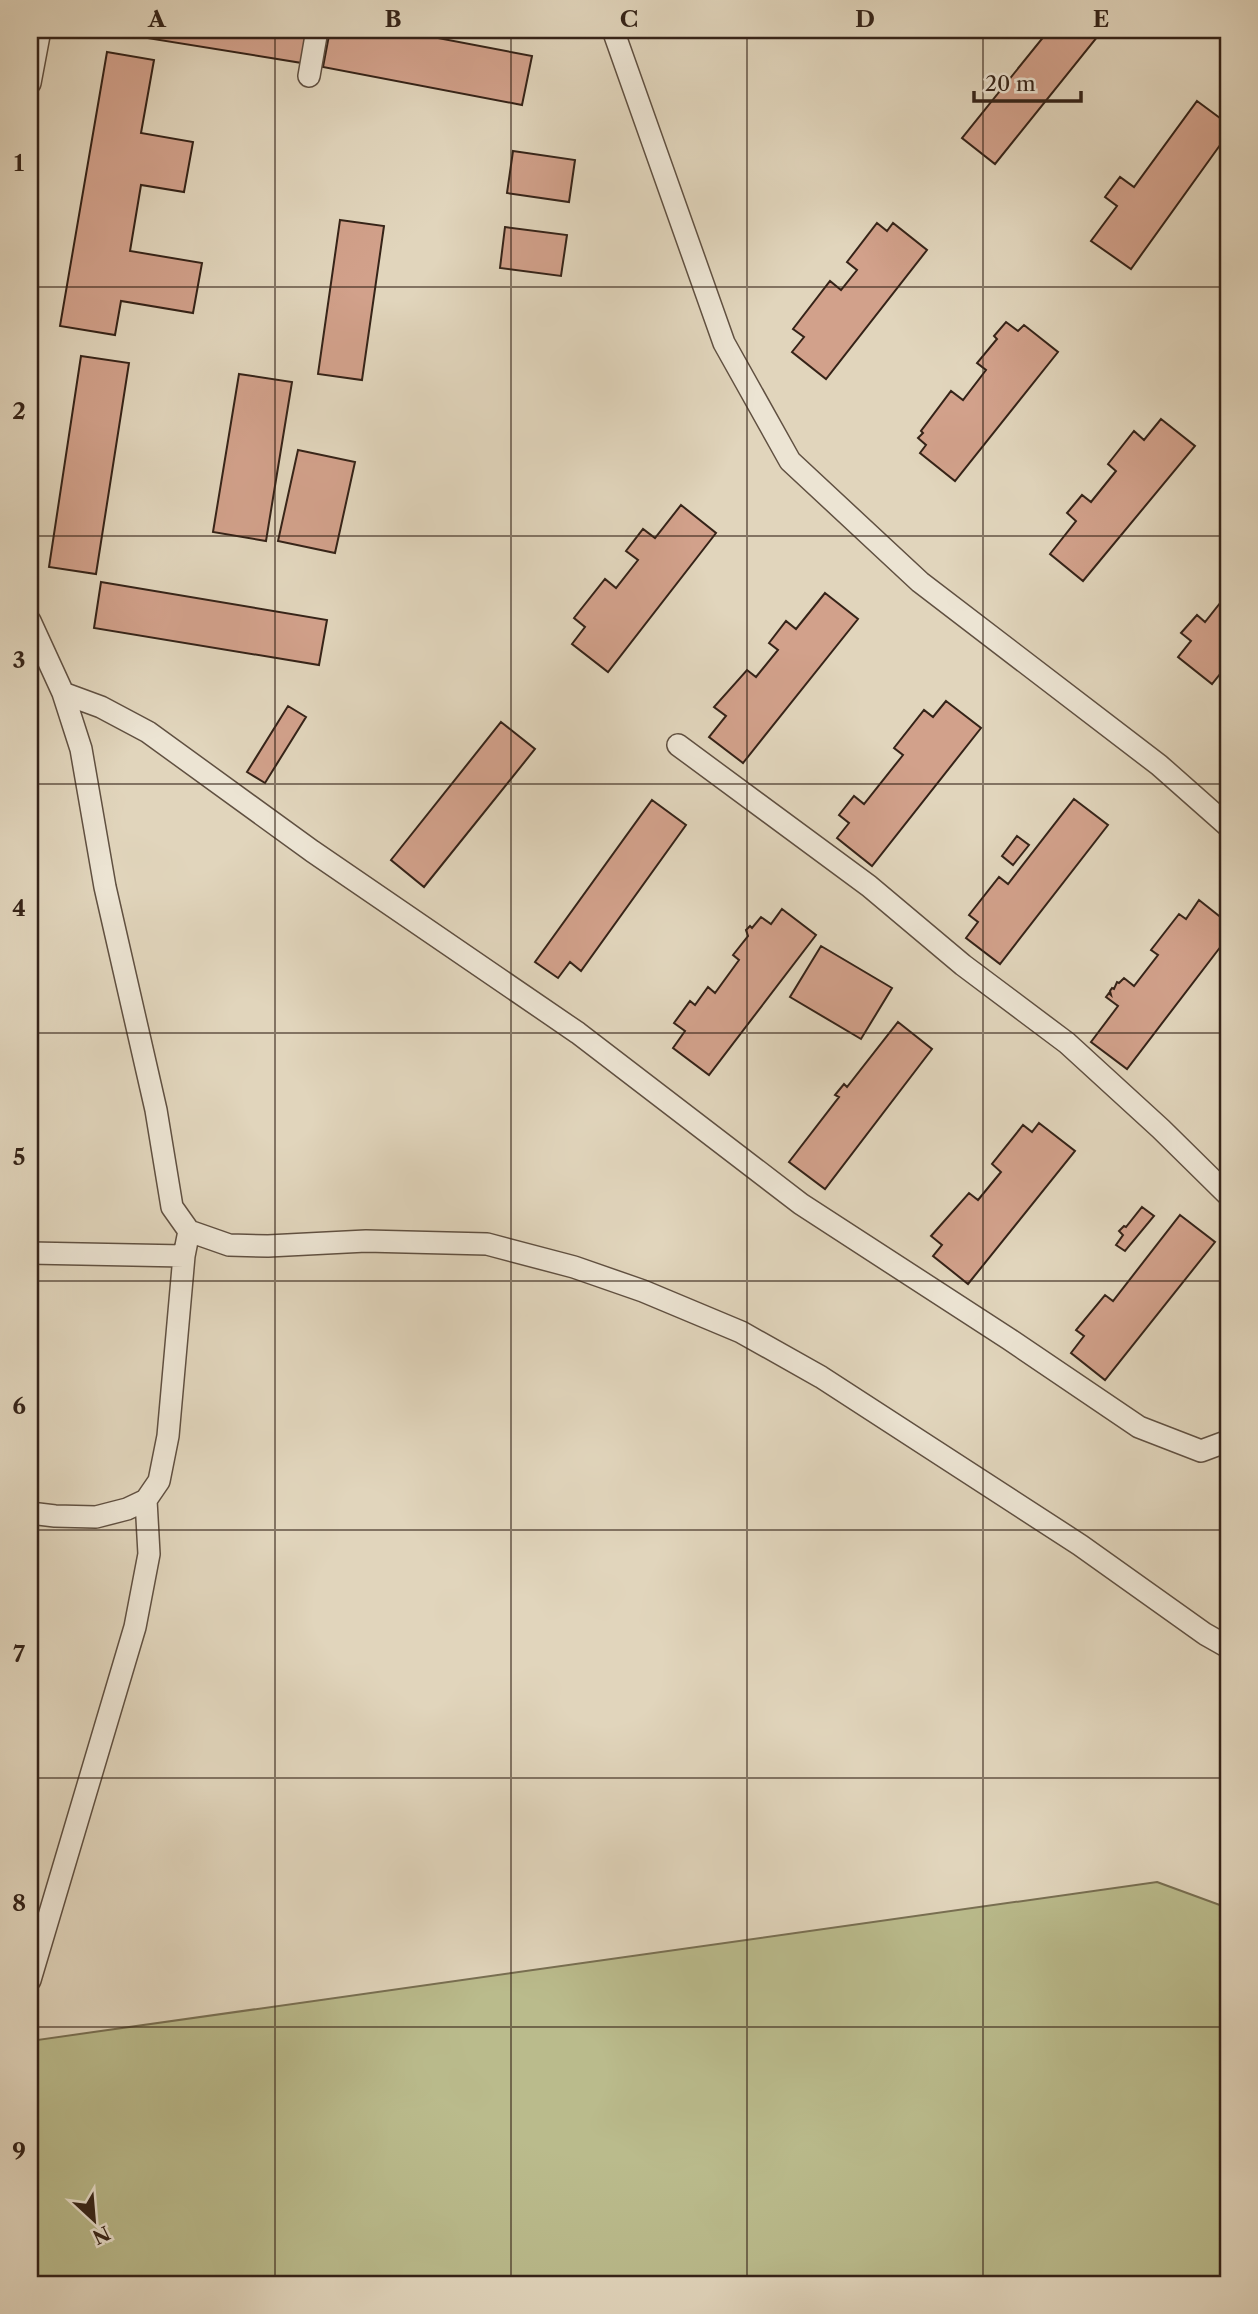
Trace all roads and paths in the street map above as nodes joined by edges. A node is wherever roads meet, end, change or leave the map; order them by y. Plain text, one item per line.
1 (40, 30) edge
2 (317, 30) edge
3 (614, 30) edge
4 (309, 76) dead end
5 (30, 83) edge
6 (30, 621) edge
7 (63, 694) junction
8 (678, 745) dead end
9 (1228, 826) edge
10 (1228, 1195) edge
11 (189, 1231) junction
12 (30, 1253) edge
13 (184, 1256) junction
14 (1228, 1441) edge
15 (146, 1500) junction
16 (30, 1513) edge
17 (1228, 1647) edge
18 (30, 1980) edge

1 - 5 lane
2 - 4 lane
3 - 9 lane
6 - 7 lane
7 - 11 lane
7 - 14 lane
8 - 10 lane
11 - 13 lane
11 - 17 lane
12 - 13 lane
13 - 15 lane
15 - 16 lane
15 - 18 lane

